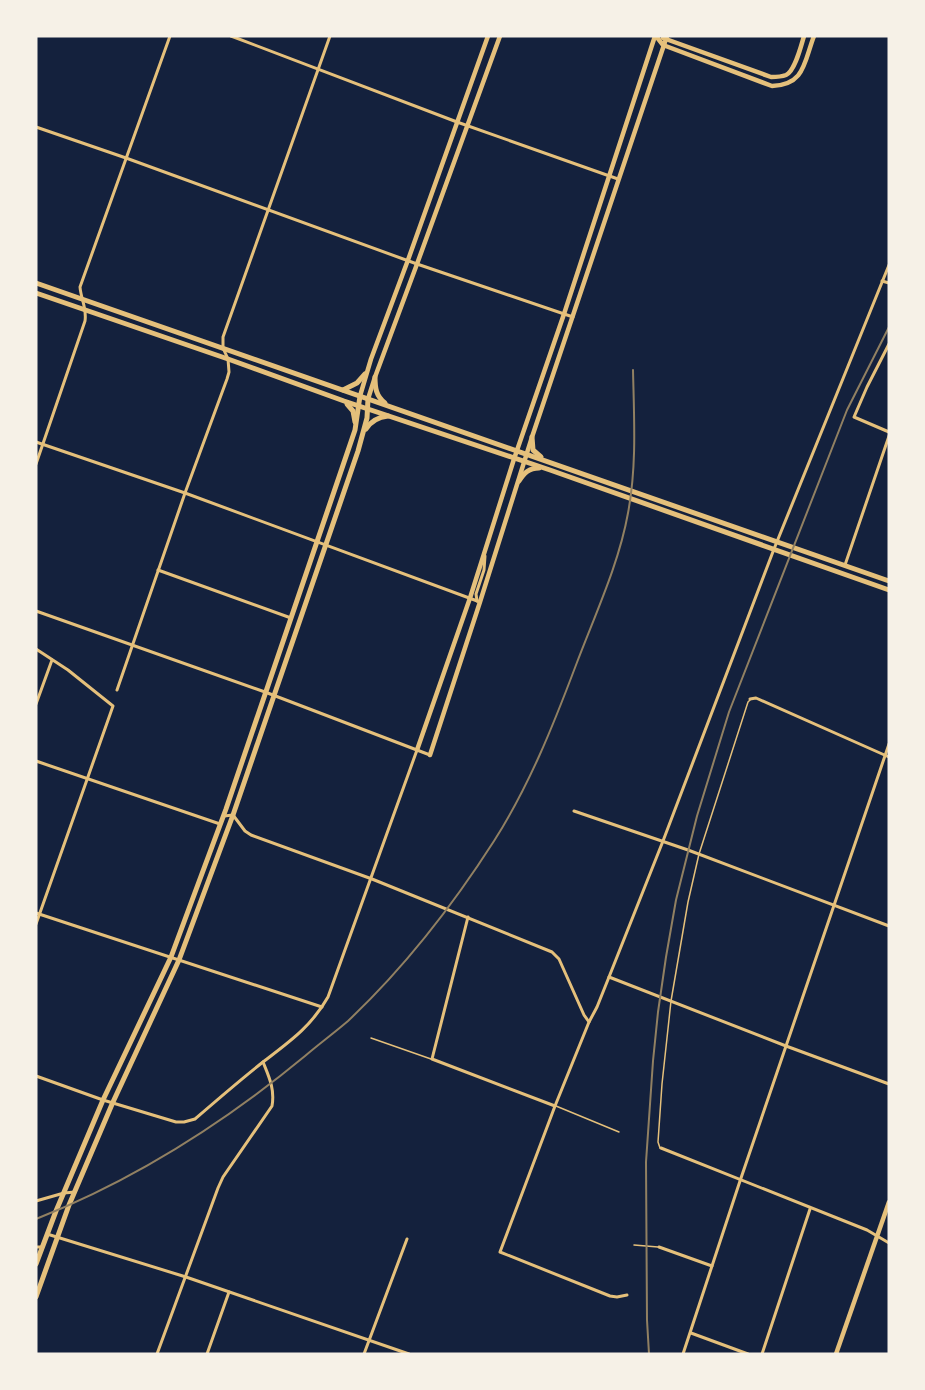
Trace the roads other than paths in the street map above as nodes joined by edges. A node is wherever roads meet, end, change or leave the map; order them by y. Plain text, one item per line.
1 (170, 36) edge
2 (231, 36) edge
3 (330, 36) edge
4 (488, 36) edge
5 (500, 36) edge
6 (656, 36) edge
7 (804, 36) edge
8 (814, 36) edge
9 (666, 37) edge
10 (663, 45) junction
11 (319, 68) junction
12 (458, 122) junction
13 (467, 125) junction
14 (36, 127) edge
15 (126, 158) junction
16 (609, 176) junction
17 (618, 180) junction
18 (269, 210) junction
19 (408, 260) junction
20 (417, 264) junction
21 (889, 265) edge
22 (882, 281) junction
23 (36, 283) edge
24 (889, 283) edge
25 (36, 293) edge
26 (81, 298) junction
27 (86, 310) junction
28 (564, 314) junction
29 (573, 317) junction
30 (889, 344) edge
31 (223, 348) junction
32 (228, 359) junction
33 (365, 374) junction
34 (375, 377) junction
35 (342, 390) junction
36 (360, 396) junction
37 (368, 399) junction
38 (344, 401) junction
39 (359, 406) junction
40 (391, 407) junction
41 (368, 409) junction
42 (390, 416) junction
43 (356, 430) junction
44 (889, 434) edge
45 (362, 436) junction
46 (532, 437) junction
47 (36, 442) edge
48 (43, 444) junction
49 (517, 450) junction
50 (527, 454) junction
51 (514, 459) junction
52 (544, 460) junction
53 (524, 462) junction
54 (36, 464) edge
55 (547, 469) junction
56 (519, 481) junction
57 (185, 493) junction
58 (778, 541) junction
59 (316, 543) junction
60 (325, 545) junction
61 (485, 547) junction
62 (774, 549) junction
63 (845, 565) junction
64 (158, 570) junction
65 (889, 581) edge
66 (889, 590) edge
67 (470, 598) junction
68 (479, 602) junction
69 (36, 611) edge
70 (291, 618) junction
71 (132, 645) junction
72 (36, 649) edge
73 (52, 660) junction
74 (117, 690) dead end
75 (265, 692) junction
76 (274, 695) junction
77 (750, 699) joint
78 (36, 704) edge
79 (889, 744) edge
80 (417, 750) junction
81 (429, 755) joint
82 (887, 756) edge
83 (36, 761) edge
84 (87, 779) junction
85 (574, 811) dead end
86 (233, 815) junction
87 (223, 816) junction
88 (220, 824) junction
89 (663, 841) junction
90 (699, 854) junction
91 (372, 879) junction
92 (834, 906) junction
93 (38, 914) edge
94 (468, 917) junction
95 (36, 924) edge
96 (889, 926) edge
97 (171, 957) junction
98 (179, 960) junction
99 (609, 977) junction
100 (671, 1001) junction
101 (323, 1007) junction
102 (589, 1022) junction
103 (371, 1038) dead end
104 (786, 1046) junction
105 (432, 1059) junction
106 (263, 1062) junction
107 (36, 1076) edge
108 (889, 1084) edge
109 (103, 1100) junction
110 (113, 1102) junction
111 (555, 1106) junction
112 (619, 1132) dead end
113 (661, 1149) joint
114 (740, 1181) junction
115 (64, 1192) junction
116 (75, 1192) junction
117 (36, 1200) edge
118 (889, 1202) edge
119 (810, 1209) junction
120 (47, 1234) junction
121 (58, 1237) junction
122 (877, 1237) junction
123 (407, 1239) dead end
124 (889, 1243) edge
125 (634, 1245) dead end
126 (39, 1247) edge
127 (659, 1247) joint
128 (36, 1264) edge
129 (712, 1266) junction
130 (186, 1277) junction
131 (229, 1292) junction
132 (627, 1295) dead end
133 (36, 1297) edge
134 (691, 1334) junction
135 (369, 1341) junction
136 (157, 1354) edge
137 (207, 1354) edge
138 (364, 1354) edge
139 (410, 1354) edge
140 (683, 1354) edge
141 (748, 1354) edge
142 (762, 1354) edge
143 (836, 1354) edge

1 - 15 street
2 - 11 street
3 - 11 street
4 - 12 main road
5 - 13 main road
6 - 9 main road
6 - 10 main road
6 - 16 main road
7 - 9 main road
8 - 10 main road
9 - 10 main road
10 - 17 main road
11 - 12 street
11 - 18 street
12 - 13 street
12 - 19 main road
13 - 16 street
13 - 20 main road
14 - 15 street
15 - 18 street
15 - 26 street
16 - 17 street
16 - 28 main road
17 - 29 main road
18 - 19 street
18 - 31 street
19 - 20 street
19 - 33 main road
20 - 28 street
20 - 34 main road
21 - 22 street
22 - 24 street
22 - 58 street
23 - 26 main road
25 - 27 main road
26 - 27 street
26 - 31 main road
27 - 32 main road
27 - 48 street
28 - 29 street
28 - 49 main road
29 - 46 main road
30 - 44 street
31 - 32 street
31 - 35 main road
32 - 38 main road
32 - 57 street
33 - 35 main road
33 - 36 main road
34 - 37 main road
34 - 40 main road
35 - 36 main road
36 - 37 main road
36 - 39 main road
37 - 40 main road
37 - 41 main road
38 - 39 main road
38 - 43 main road
39 - 41 main road
39 - 43 main road
40 - 49 main road
41 - 42 main road
41 - 45 main road
42 - 45 main road
42 - 51 main road
43 - 59 main road
44 - 63 street
45 - 60 main road
46 - 50 main road
46 - 52 main road
47 - 48 street
48 - 54 street
48 - 57 street
49 - 50 main road
49 - 51 main road
50 - 52 main road
50 - 53 main road
51 - 53 main road
51 - 61 main road
52 - 58 main road
53 - 55 main road
53 - 56 main road
55 - 56 main road
55 - 62 main road
56 - 68 main road
57 - 59 street
57 - 64 street
58 - 62 street
58 - 63 main road
59 - 60 street
59 - 70 main road
60 - 67 street
60 - 76 main road
61 - 67 main road
61 - 68 street
62 - 66 main road
62 - 89 street
63 - 65 main road
64 - 70 street
64 - 71 street
67 - 68 street
67 - 80 main road
68 - 81 main road
69 - 71 street
70 - 75 main road
71 - 74 street
71 - 75 street
72 - 73 street
73 - 78 street
73 - 84 street
75 - 76 street
75 - 87 main road
76 - 80 street
76 - 86 main road
77 - 82 street
77 - 90 lane
79 - 82 street
80 - 81 street
80 - 91 street
82 - 92 street
83 - 84 street
84 - 88 street
84 - 93 street
85 - 89 street
86 - 87 street
86 - 91 street
86 - 98 main road
87 - 88 main road
88 - 97 main road
89 - 90 street
89 - 99 street
90 - 92 street
90 - 100 lane
91 - 94 street
91 - 101 street
92 - 96 street
92 - 104 street
93 - 95 street
93 - 97 street
94 - 102 street
94 - 105 street
97 - 98 street
97 - 109 main road
98 - 101 street
98 - 110 main road
99 - 100 street
99 - 102 street
100 - 104 street
100 - 113 lane
101 - 106 street
102 - 111 street
103 - 105 lane
104 - 108 street
104 - 114 street
105 - 111 street
106 - 110 street
106 - 130 street
107 - 109 street
109 - 110 street
109 - 115 main road
110 - 116 main road
111 - 112 lane
111 - 132 street
113 - 114 street
114 - 119 street
114 - 129 street
115 - 116 street
115 - 117 street
115 - 120 main road
116 - 121 main road
118 - 122 main road
119 - 122 street
119 - 142 street
120 - 121 street
120 - 126 main road
121 - 130 street
121 - 133 main road
122 - 124 street
122 - 143 main road
123 - 135 street
125 - 127 lane
126 - 128 main road
127 - 129 street
129 - 134 street
130 - 131 street
130 - 136 street
131 - 135 street
131 - 137 street
134 - 140 street
134 - 141 street
135 - 138 street
135 - 139 street

